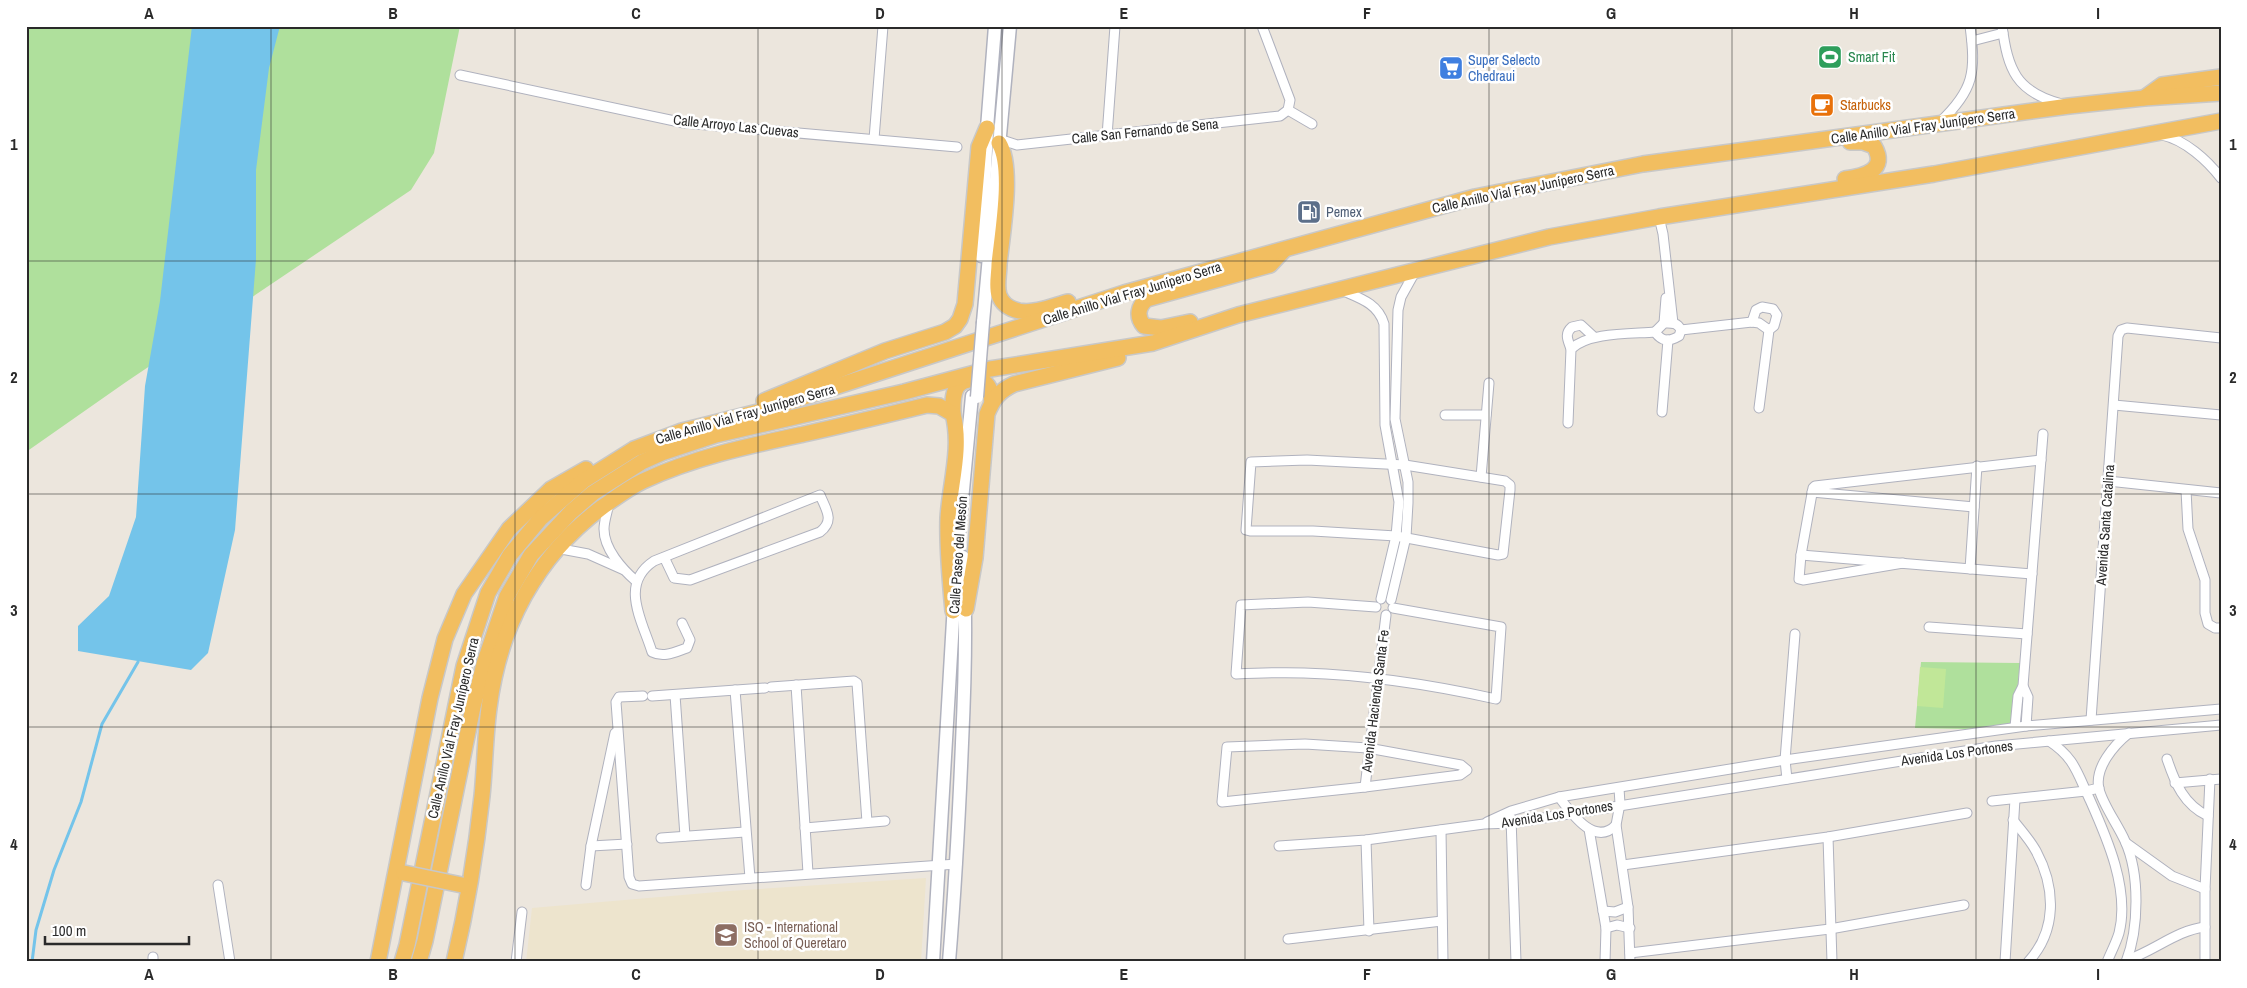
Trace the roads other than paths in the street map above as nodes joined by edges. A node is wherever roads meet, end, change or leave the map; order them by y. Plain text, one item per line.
1 (883, 26) edge
2 (995, 26) edge
3 (1010, 26) edge
4 (1115, 26) edge
5 (1262, 26) edge
6 (1970, 26) edge
7 (2003, 30) edge
8 (1972, 40) junction
9 (460, 75) dead end
10 (2221, 77) edge
11 (2221, 93) edge
12 (2144, 98) junction
13 (2069, 106) junction
14 (1288, 110) junction
15 (2221, 122) edge
16 (1939, 123) junction
17 (1312, 124) dead end
18 (987, 128) junction
19 (2152, 133) junction
20 (1106, 136) junction
21 (874, 139) junction
22 (996, 146) junction
23 (957, 147) dead end
24 (1758, 150) junction
25 (2221, 178) edge
26 (1765, 200) junction
27 (1659, 217) junction
28 (1284, 250) junction
29 (1417, 270) junction
30 (1339, 289) junction
31 (1124, 293) junction
32 (1398, 310) junction
33 (1380, 313) junction
34 (1238, 315) junction
35 (1668, 319) junction
36 (1752, 322) junction
37 (1681, 330) junction
38 (1769, 330) junction
39 (1655, 332) junction
40 (1594, 337) junction
41 (2221, 338) edge
42 (1668, 340) junction
43 (1153, 343) junction
44 (1571, 349) junction
45 (1390, 375) junction
46 (1489, 383) dead end
47 (904, 392) junction
48 (992, 402) junction
49 (2114, 405) junction
50 (1759, 408) dead end
51 (1662, 412) dead end
52 (953, 414) junction
53 (1445, 415) dead end
54 (1486, 415) junction
55 (2221, 415) edge
56 (1568, 423) dead end
57 (704, 426) junction
58 (805, 434) junction
59 (2043, 434) dead end
60 (634, 449) junction
61 (2041, 460) junction
62 (1392, 464) junction
63 (1405, 466) junction
64 (1977, 466) junction
65 (1481, 477) junction
66 (2108, 481) junction
67 (2186, 490) junction
68 (1812, 492) junction
69 (2221, 493) edge
70 (609, 502) junction
71 (1974, 506) junction
72 (1396, 536) junction
73 (1406, 537) junction
74 (556, 548) junction
75 (1801, 555) junction
76 (664, 557) junction
77 (1904, 564) junction
78 (1970, 568) junction
79 (624, 570) junction
80 (2032, 574) junction
81 (636, 581) junction
82 (1378, 603) junction
83 (1392, 604) junction
84 (960, 610) junction
85 (1386, 615) junction
86 (682, 623) dead end
87 (1929, 627) dead end
88 (2221, 628) edge
89 (1795, 634) dead end
90 (2027, 634) junction
91 (1378, 678) junction
92 (796, 685) junction
93 (2023, 686) junction
94 (734, 690) junction
95 (675, 695) junction
96 (2221, 709) edge
97 (2091, 720) junction
98 (617, 722) junction
99 (2221, 725) edge
100 (2026, 726) junction
101 (2015, 727) junction
102 (1995, 730) junction
103 (2129, 733) junction
104 (2049, 741) junction
105 (1996, 746) junction
106 (1368, 748) junction
107 (2167, 759) dead end
108 (1785, 760) junction
109 (2221, 778) edge
110 (1787, 779) junction
111 (2210, 779) junction
112 (2175, 783) junction
113 (1365, 787) junction
114 (1619, 788) junction
115 (2099, 788) junction
116 (2086, 791) junction
117 (1560, 797) junction
118 (2015, 799) junction
119 (1992, 800) dead end
120 (1620, 804) junction
121 (1511, 810) junction
122 (1571, 812) junction
123 (1967, 813) dead end
124 (2208, 816) junction
125 (2013, 820) junction
126 (885, 821) dead end
127 (867, 822) junction
128 (1512, 823) junction
129 (1484, 824) junction
130 (1616, 825) junction
131 (805, 828) junction
132 (1441, 830) junction
133 (1589, 830) junction
134 (745, 832) junction
135 (685, 836) junction
136 (1828, 837) junction
137 (661, 838) dead end
138 (1366, 840) junction
139 (2126, 843) junction
140 (627, 844) junction
141 (591, 846) junction
142 (1280, 846) dead end
143 (940, 864) junction
144 (957, 864) junction
145 (1623, 865) junction
146 (400, 872) junction
147 (808, 873) junction
148 (750, 878) junction
149 (218, 885) dead end
150 (466, 885) junction
151 (586, 885) dead end
152 (2205, 889) junction
153 (1964, 905) dead end
154 (1628, 907) junction
155 (1604, 911) junction
156 (522, 912) dead end
157 (1442, 921) junction
158 (2205, 927) junction
159 (1606, 928) junction
160 (1630, 928) junction
161 (1830, 929) junction
162 (1369, 930) junction
163 (1288, 939) dead end
164 (1630, 958) edge
165 (2127, 961) edge
166 (230, 962) edge
167 (378, 962) edge
168 (402, 962) edge
169 (419, 962) edge
170 (454, 962) edge
171 (516, 962) edge
172 (933, 962) edge
173 (949, 962) edge
174 (1443, 962) edge
175 (1516, 962) edge
176 (1606, 962) edge
177 (1832, 962) edge
178 (2005, 962) edge
179 (2028, 962) edge
180 (2107, 962) edge
181 (2205, 962) edge

1 - 21 street
2 - 18 main road
3 - 22 main road
4 - 20 street
5 - 14 street
6 - 8 street
7 - 8 street
7 - 13 street
8 - 16 street
9 - 21 street, Calle Arroyo Las Cuevas
10 - 12 highway
11 - 12 highway, Calle Anillo Vial Fray Junípero Serra
12 - 13 highway, Calle Anillo Vial Fray Junípero Serra
13 - 16 highway, Calle Anillo Vial Fray Junípero Serra
14 - 17 street
14 - 20 street, Calle San Fernando de Sena
15 - 19 highway, Calle Anillo Vial Fray Junípero Serra
16 - 24 highway, Calle Anillo Vial Fray Junípero Serra
18 - 22 main road
18 - 57 highway
19 - 25 street
19 - 26 highway, Calle Anillo Vial Fray Junípero Serra
20 - 22 street, Calle San Fernando de Sena
21 - 23 street, Calle Arroyo Las Cuevas
22 - 31 highway
22 - 84 main road, Calle Paseo del Mesón
24 - 26 highway
24 - 28 highway, Calle Anillo Vial Fray Junípero Serra
26 - 27 highway, Calle Anillo Vial Fray Junípero Serra
27 - 29 highway, Calle Anillo Vial Fray Junípero Serra
27 - 35 street
28 - 31 highway, Calle Anillo Vial Fray Junípero Serra
28 - 34 highway
29 - 30 highway, Calle Anillo Vial Fray Junípero Serra
29 - 32 street
30 - 33 street
30 - 34 highway, Calle Anillo Vial Fray Junípero Serra
31 - 57 highway, Calle Anillo Vial Fray Junípero Serra
32 - 33 street
32 - 45 street
33 - 45 street
34 - 43 highway, Calle Anillo Vial Fray Junípero Serra
35 - 37 street
35 - 39 street
36 - 37 street
36 - 38 street
36 - 38 street
37 - 42 street
38 - 50 street
39 - 40 street
39 - 42 street
40 - 44 street
40 - 44 street
41 - 49 street, Avenida Santa Catalina
42 - 51 street
43 - 47 highway, Calle Anillo Vial Fray Junípero Serra
43 - 48 highway
44 - 56 street
45 - 62 street
45 - 63 street
46 - 54 street
47 - 58 highway
47 - 169 highway, Calle Anillo Vial Fray Junípero Serra
48 - 52 highway
48 - 84 highway
49 - 55 street
49 - 66 street, Avenida Santa Catalina
52 - 58 highway
52 - 84 highway
53 - 54 street
54 - 65 street
57 - 60 highway, Calle Anillo Vial Fray Junípero Serra
58 - 70 highway
59 - 61 street
60 - 146 highway
60 - 168 highway, Calle Anillo Vial Fray Junípero Serra
61 - 64 street
61 - 80 street
62 - 63 street
62 - 72 street
62 - 72 street
63 - 65 street
63 - 73 street
64 - 68 street
64 - 71 street
65 - 73 street
66 - 67 street
66 - 97 street, Avenida Santa Catalina
67 - 69 street
67 - 88 street
68 - 71 street
68 - 75 street
70 - 74 highway
70 - 79 street
71 - 78 street
72 - 73 street
72 - 82 street
73 - 83 street
74 - 79 street
74 - 150 highway
75 - 77 street
75 - 77 street
76 - 76 street
76 - 81 street
77 - 78 street
78 - 80 street
79 - 81 street
80 - 90 street
81 - 86 street
82 - 83 street
82 - 85 street
82 - 91 street
83 - 85 street
83 - 91 street
84 - 143 main road, Calle Paseo del Mesón
84 - 144 main road, Calle Paseo del Mesón
85 - 91 street, Avenida Hacienda Santa Fe
87 - 90 street
89 - 108 street
90 - 93 street
91 - 106 street, Avenida Hacienda Santa Fe
92 - 94 street
92 - 127 street
92 - 131 street
93 - 100 street
93 - 101 street
94 - 95 street
94 - 134 street
95 - 98 street
95 - 135 street
96 - 97 street, Avenida Los Portones
97 - 100 street, Avenida Los Portones
98 - 140 street
98 - 141 street
99 - 103 street, Avenida Los Portones
100 - 101 street, Avenida Los Portones
101 - 102 street, Avenida Los Portones
102 - 105 street
102 - 108 street, Avenida Los Portones
103 - 104 street, Avenida Los Portones
103 - 115 street
104 - 105 street, Avenida Los Portones
104 - 116 street
105 - 110 street, Avenida Los Portones
106 - 113 street, Avenida Hacienda Santa Fe
106 - 113 street
106 - 113 street
107 - 112 street
108 - 110 street
108 - 114 street, Avenida Los Portones
109 - 111 street
110 - 120 street, Avenida Los Portones
111 - 112 street
111 - 124 street
112 - 124 street
114 - 117 street, Avenida Los Portones
114 - 120 street
115 - 116 street
115 - 139 street
116 - 118 street
116 - 180 street
117 - 121 street, Avenida Los Portones
117 - 122 street
118 - 119 street
118 - 125 street
120 - 122 street, Avenida Los Portones
120 - 130 street
121 - 128 street
121 - 129 street, Avenida Los Portones
122 - 128 street, Avenida Los Portones
122 - 133 street
123 - 136 street
124 - 152 street
125 - 178 street
125 - 179 street
126 - 127 street
127 - 131 street
128 - 129 street, Avenida Los Portones
128 - 175 street
129 - 132 street
130 - 133 street
130 - 145 street
131 - 147 street
132 - 138 street
132 - 157 street
133 - 155 street
134 - 135 street
134 - 148 street
135 - 137 street
136 - 145 street
136 - 161 street
138 - 142 street
138 - 162 street
139 - 152 street
139 - 165 street
140 - 141 street
140 - 148 street
141 - 151 street
143 - 144 street
143 - 147 street
143 - 172 main road, Calle Paseo del Mesón
144 - 173 main road, Calle Paseo del Mesón
145 - 154 street
146 - 150 highway, bridge
146 - 167 highway
147 - 148 street
149 - 166 street
150 - 170 highway
152 - 158 street
153 - 161 street
154 - 155 street
154 - 160 street
155 - 159 street
156 - 171 street
157 - 162 street
157 - 174 street
158 - 165 street
158 - 181 street
159 - 160 street
159 - 176 street
160 - 164 street
161 - 164 street
161 - 177 street
162 - 163 street

